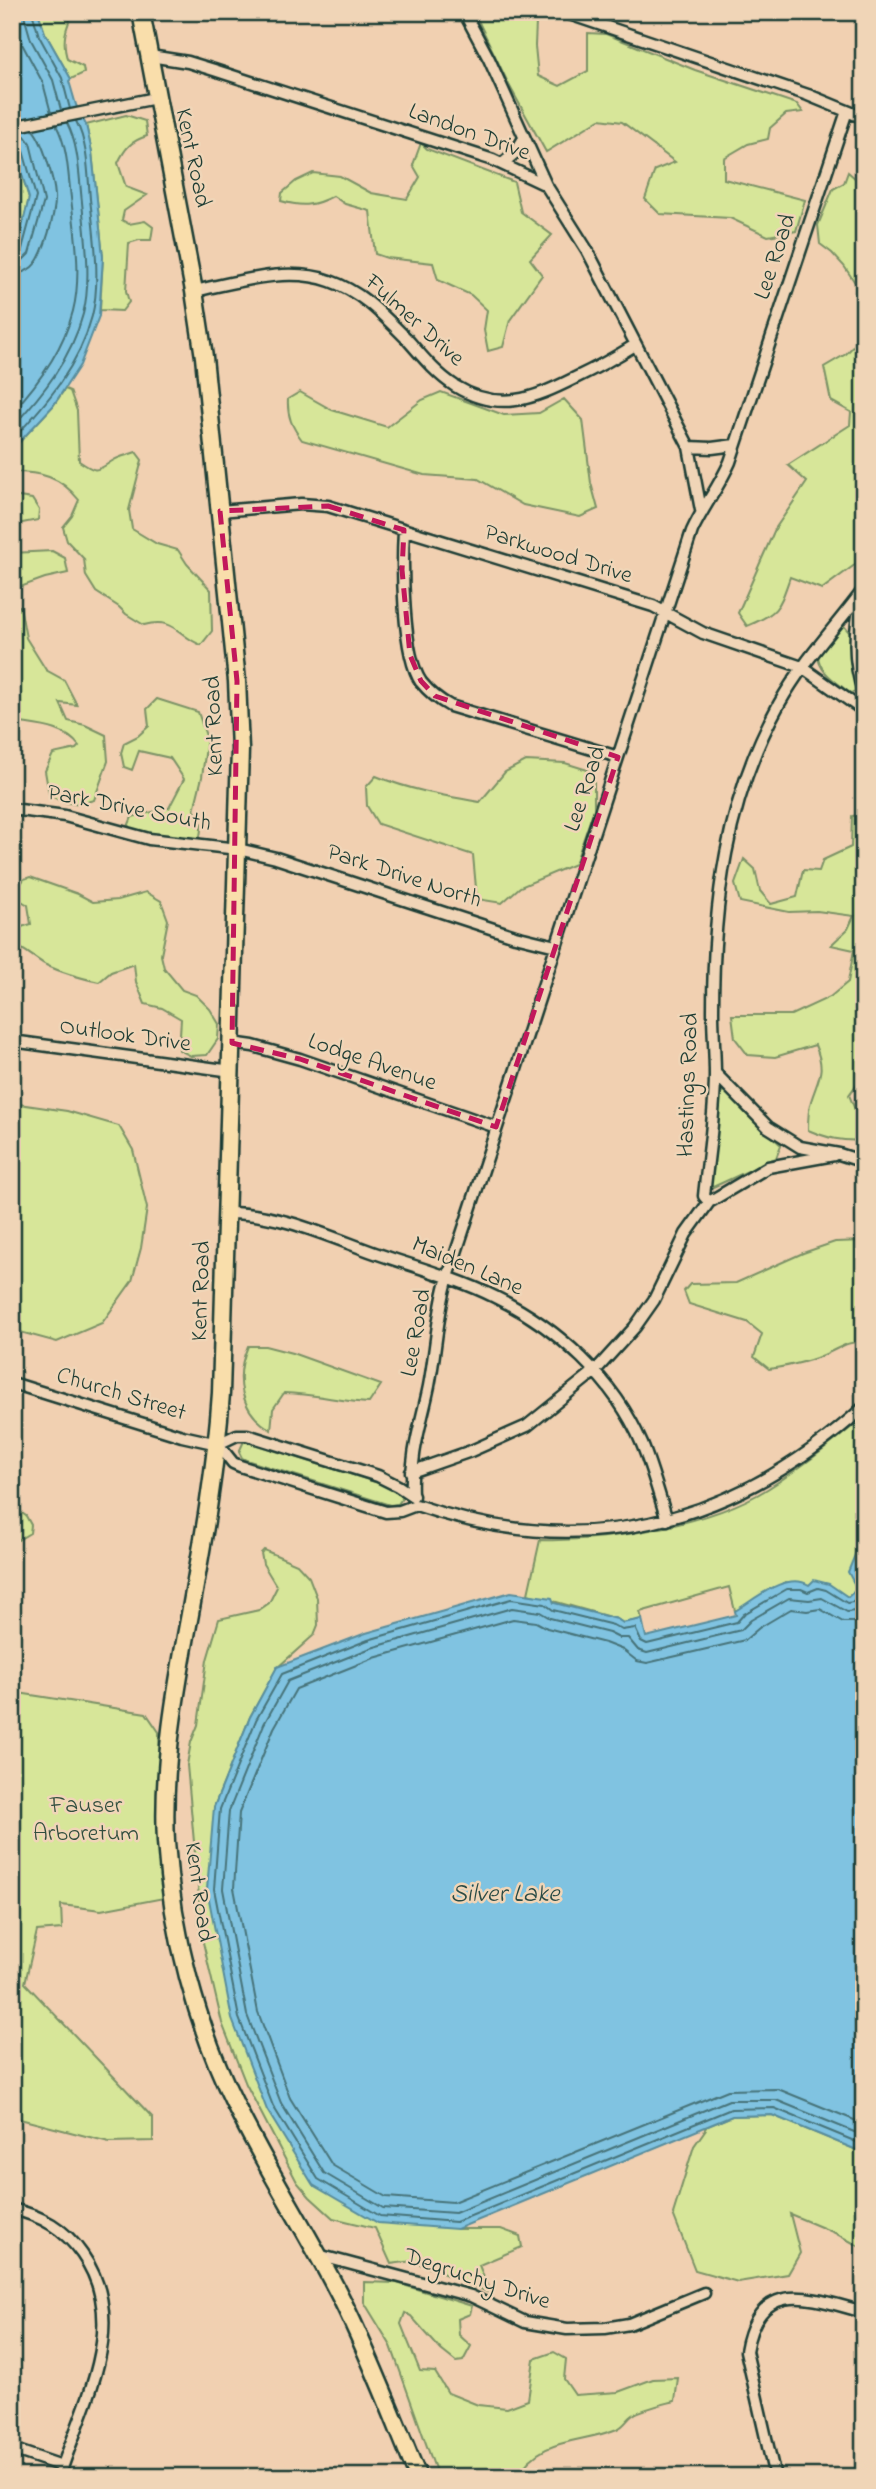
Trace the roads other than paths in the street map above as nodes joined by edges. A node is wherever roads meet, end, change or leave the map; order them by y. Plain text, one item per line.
1 (142, 12) edge
2 (464, 12) edge
3 (563, 12) edge
4 (150, 56) junction
5 (156, 98) junction
6 (847, 111) junction
7 (864, 118) edge
8 (12, 127) edge
9 (524, 138) junction
10 (502, 164) junction
11 (546, 185) junction
12 (194, 291) junction
13 (635, 345) junction
14 (736, 445) junction
15 (690, 447) junction
16 (702, 510) junction
17 (220, 511) junction
18 (404, 530) junction
19 (667, 614) junction
20 (802, 667) junction
21 (864, 694) edge
22 (864, 711) edge
23 (618, 757) junction
24 (12, 809) edge
25 (238, 849) junction
26 (555, 946) junction
27 (12, 1041) edge
28 (232, 1043) junction
29 (232, 1071) junction
30 (715, 1073) junction
31 (496, 1127) junction
32 (839, 1154) junction
33 (864, 1154) edge
34 (864, 1162) edge
35 (709, 1202) junction
36 (228, 1213) junction
37 (448, 1278) junction
38 (595, 1371) junction
39 (12, 1383) edge
40 (864, 1407) edge
41 (218, 1444) junction
42 (411, 1472) junction
43 (412, 1494) junction
44 (416, 1505) junction
45 (667, 1520) junction
46 (12, 2209) edge
47 (317, 2254) junction
48 (704, 2292) dead end
49 (864, 2312) edge
50 (12, 2449) edge
51 (62, 2466) junction
52 (59, 2477) edge
53 (418, 2477) edge
54 (775, 2477) edge

1 - 4 main road, Kent Road
2 - 9 street
3 - 6 street
4 - 5 main road, Kent Road
4 - 10 street, Landon Drive
5 - 8 street
5 - 12 main road, Kent Road
6 - 7 street
6 - 14 street, Lee Road
9 - 10 street
9 - 11 street
10 - 11 street, Landon Drive
11 - 13 street, Landon Drive
12 - 13 street, Fulmer Drive
12 - 17 main road, Kent Road
13 - 15 street, Landon Drive
14 - 15 street
14 - 16 street, Lee Road
15 - 16 street, Landon Drive
16 - 19 street, Lee Road
17 - 18 street, Parkwood Drive
17 - 25 main road, Kent Road
18 - 19 street, Parkwood Drive
18 - 23 street
19 - 20 street, Parkwood Drive
19 - 23 street, Lee Road
20 - 21 street, Hastings Road
20 - 22 street, Parkwood Drive
20 - 30 street, Hastings Road
23 - 26 street, Lee Road
24 - 25 street, Park Drive South
25 - 26 street, Park Drive North
25 - 28 main road, Kent Road
26 - 31 street, Lee Road
27 - 29 street, Outlook Drive
28 - 29 main road, Kent Road
28 - 31 street, Lodge Avenue
29 - 36 main road, Kent Road
30 - 32 street
30 - 35 street, Hastings Road
31 - 37 street, Lee Road
32 - 33 street
32 - 34 street
32 - 35 street
35 - 38 street
36 - 37 street, Maiden Lane
36 - 41 main road, Kent Road
37 - 38 street, Maiden Lane
37 - 42 street, Lee Road
38 - 42 street
38 - 45 street, Maiden Lane
39 - 41 street, Church Street
40 - 45 street
41 - 43 street
41 - 44 street
41 - 47 main road, Kent Road
42 - 43 street, Lee Road
43 - 44 street, Lee Road
44 - 45 street
46 - 51 street
47 - 48 street, Degruchy Drive
47 - 53 main road, Kent Road
49 - 54 street
50 - 51 street
51 - 52 street

